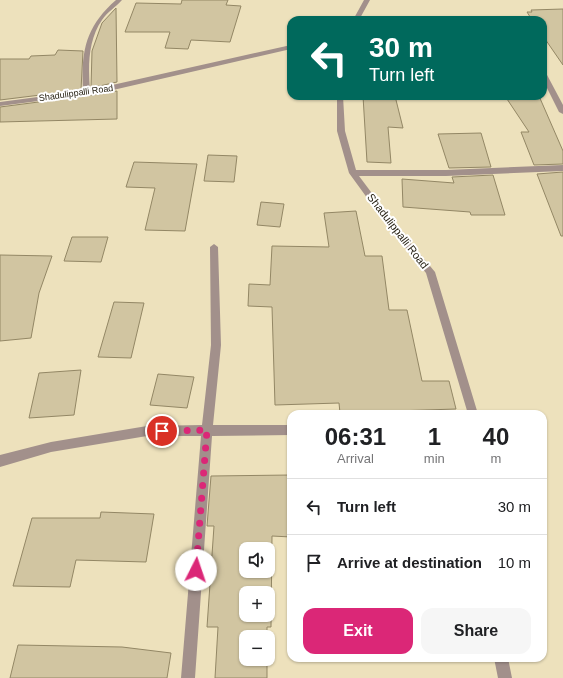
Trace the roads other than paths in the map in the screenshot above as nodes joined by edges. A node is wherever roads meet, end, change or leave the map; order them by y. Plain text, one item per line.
1 (119, 0) edge
2 (367, 0) edge
3 (358, 16) edge
4 (287, 48) edge
5 (547, 80) edge
6 (87, 93) junction
7 (340, 100) edge
8 (560, 101) edge
9 (0, 104) edge
10 (563, 112) edge
11 (563, 168) edge
12 (353, 173) junction
13 (214, 247) dead end
14 (472, 410) edge
15 (207, 430) junction
16 (287, 430) edge
17 (0, 461) edge
18 (502, 662) edge
19 (188, 678) edge
20 (505, 678) edge

1 - 6 street
2 - 3 street
4 - 6 street, Shadulippalli Road
5 - 8 street
6 - 9 street, Shadulippalli Road
7 - 12 street, Shadulippalli Road
8 - 10 street
11 - 12 street
12 - 14 street, Shadulippalli Road
13 - 15 street
15 - 16 street
15 - 17 street
15 - 19 street
18 - 20 street

